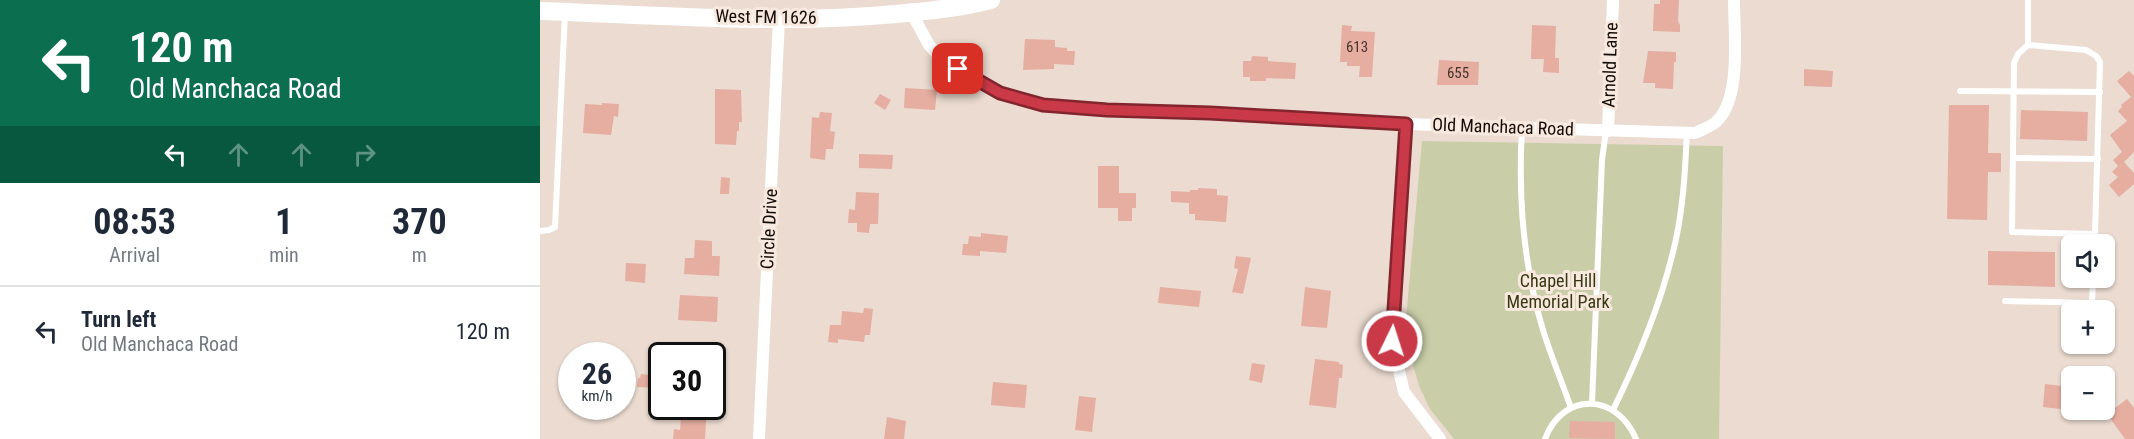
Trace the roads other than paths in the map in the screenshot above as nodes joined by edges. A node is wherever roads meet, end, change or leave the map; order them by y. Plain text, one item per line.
1 (1613, 0) edge
2 (1734, 0) edge
3 (2028, 0) edge
4 (980, 1) edge
5 (540, 11) edge
6 (565, 12) junction
7 (911, 12) junction
8 (779, 19) junction
9 (2028, 45) junction
10 (1959, 90) dead end
11 (2013, 90) junction
12 (2100, 92) junction
13 (1406, 124) junction
14 (1522, 128) junction
15 (1607, 131) junction
16 (1687, 132) junction
17 (2013, 158) junction
18 (2098, 159) junction
19 (540, 231) edge
20 (2095, 234) joint
21 (2093, 288) edge
22 (2005, 301) dead end
23 (1592, 404) junction
24 (1571, 408) junction
25 (1613, 410) junction
26 (759, 439) edge
27 (1440, 439) edge
28 (1545, 439) edge
29 (1636, 439) edge

1 - 15 street, Arnold Lane
2 - 16 street, Old Manchaca Road
3 - 9 lane
4 - 7 main road, West FM 1626
5 - 6 main road, West FM 1626
6 - 8 main road, West FM 1626
6 - 19 lane
7 - 8 main road, West FM 1626
7 - 13 street, Old Manchaca Road
8 - 26 street, Circle Drive
9 - 11 lane
9 - 12 lane
10 - 11 lane
11 - 12 lane
11 - 17 lane
12 - 18 lane
13 - 14 street, Old Manchaca Road
13 - 27 street
14 - 15 street, Old Manchaca Road
14 - 24 lane
15 - 16 street, Old Manchaca Road
15 - 23 lane
16 - 25 lane
17 - 18 lane
17 - 20 lane
18 - 20 lane
21 - 22 lane
23 - 24 lane
23 - 25 lane
24 - 28 lane
25 - 29 lane

